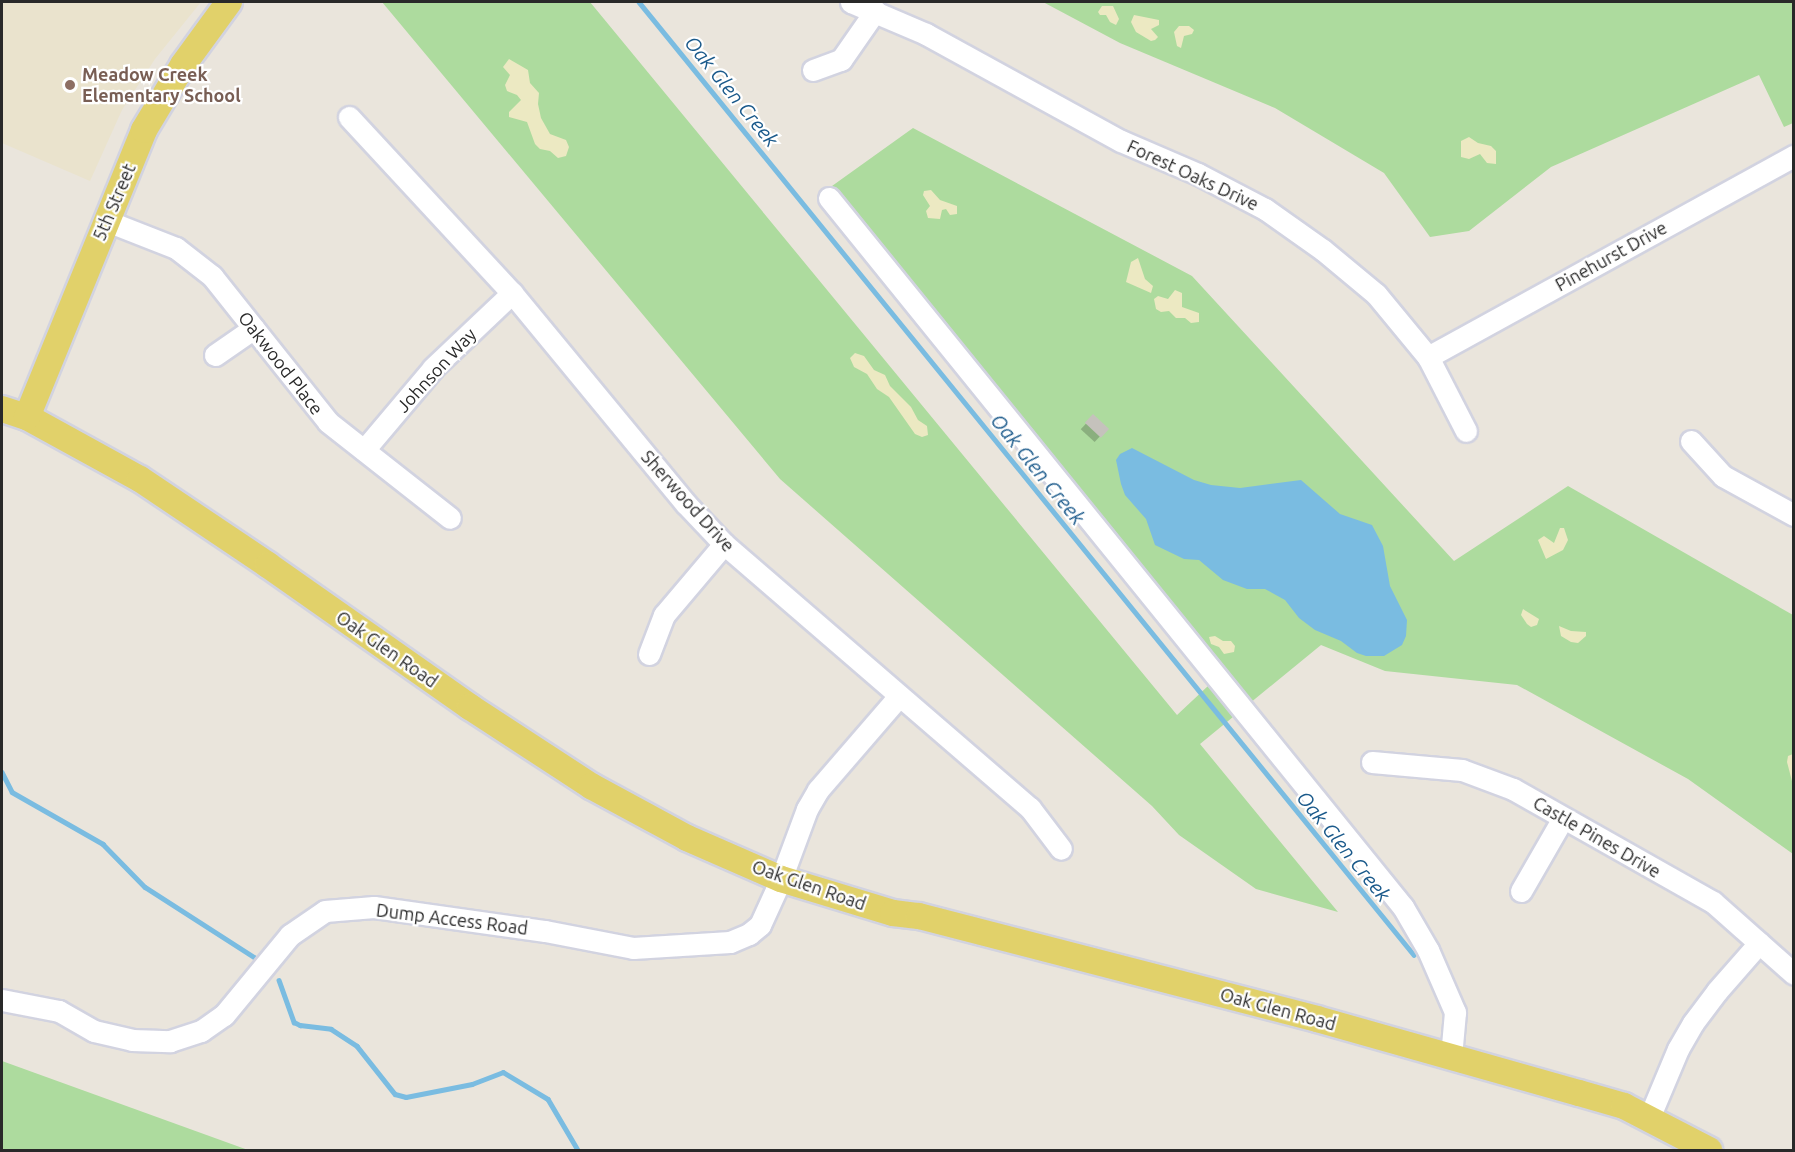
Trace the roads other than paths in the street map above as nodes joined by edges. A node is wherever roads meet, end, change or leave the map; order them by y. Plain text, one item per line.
1 (229, 2) edge
2 (851, 2) edge
3 (875, 11) junction
4 (813, 70) dead end
5 (349, 117) dead end
6 (1794, 156) edge
7 (828, 198) dead end
8 (106, 221) junction
9 (512, 294) junction
10 (254, 328) junction
11 (215, 355) dead end
12 (1428, 357) junction
13 (2, 409) edge
14 (27, 417) junction
15 (1466, 431) dead end
16 (1691, 441) dead end
17 (364, 450) junction
18 (1794, 515) edge
19 (450, 518) dead end
20 (724, 544) junction
21 (650, 654) dead end
22 (899, 696) junction
23 (1372, 762) dead end
24 (1563, 818) junction
25 (1061, 849) dead end
26 (781, 879) junction
27 (1521, 891) dead end
28 (1759, 943) junction
29 (1794, 974) edge
30 (2, 1000) edge
31 (1451, 1057) junction
32 (1648, 1118) junction
33 (1709, 1150) edge

1 - 8 main road, 5th Street
2 - 3 street, Forest Oaks Drive
3 - 4 street
3 - 12 street, Forest Oaks Drive
5 - 9 street, Sherwood Drive
6 - 12 street, Pinehurst Drive
7 - 31 street
8 - 10 street, Oakwood Place
8 - 14 main road, 5th Street
9 - 17 street, Johnson Way
9 - 20 street, Sherwood Drive
10 - 11 street
10 - 17 street, Oakwood Place
12 - 15 street, Forest Oaks Drive
13 - 14 main road, Oak Glen Road
14 - 26 main road, Oak Glen Road
16 - 18 street
17 - 19 street, Oakwood Place
20 - 21 street
20 - 22 street, Sherwood Drive
22 - 25 street, Sherwood Drive
22 - 26 street, Dump Access Road
23 - 24 street, Castle Pines Drive
24 - 27 street
24 - 28 street, Castle Pines Drive
26 - 30 street, Dump Access Road
26 - 31 main road, Oak Glen Road
28 - 29 street, Castle Pines Drive
28 - 32 street
31 - 32 main road, Oak Glen Road
32 - 33 main road, Oak Glen Road

